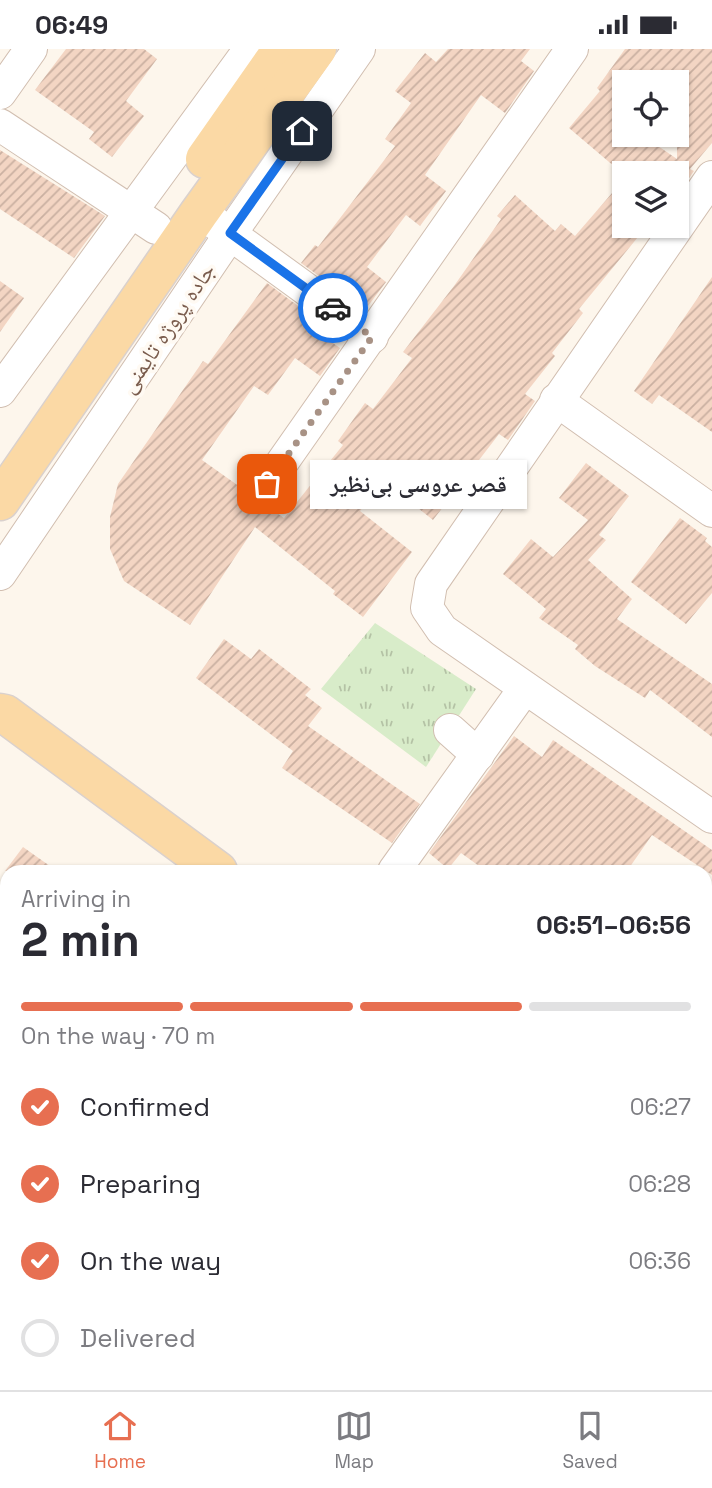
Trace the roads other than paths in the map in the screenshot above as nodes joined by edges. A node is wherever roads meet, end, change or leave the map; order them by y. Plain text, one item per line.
1 (31, 49) edge
2 (250, 49) edge
3 (282, 49) edge
4 (317, 49) edge
5 (359, 49) edge
6 (572, 49) edge
7 (0, 93) edge
8 (0, 125) edge
9 (708, 192) edge
10 (199, 213) junction
11 (143, 220) junction
12 (230, 233) junction
13 (372, 337) junction
14 (0, 391) edge
15 (556, 401) junction
16 (0, 458) edge
17 (267, 484) dead end
18 (0, 501) edge
19 (712, 511) edge
20 (0, 574) edge
21 (525, 688) junction
22 (2, 711) edge
23 (450, 730) dead end
24 (478, 755) junction
25 (712, 817) edge
26 (210, 865) edge
27 (398, 865) edge

1 - 7 street
2 - 11 street
3 - 11 main road
4 - 10 main road, جاده پروژه تایمنی
5 - 12 street, جاده پروژه تایمنی
6 - 13 street
8 - 11 street
9 - 15 street
10 - 12 street
10 - 18 main road, جاده پروژه تایمنی
11 - 14 street
11 - 16 main road
12 - 13 street
12 - 20 street, جاده پروژه تایمنی
13 - 17 street
15 - 19 street
15 - 21 street
21 - 24 street
21 - 25 street
22 - 26 main road
23 - 24 street
24 - 27 street

